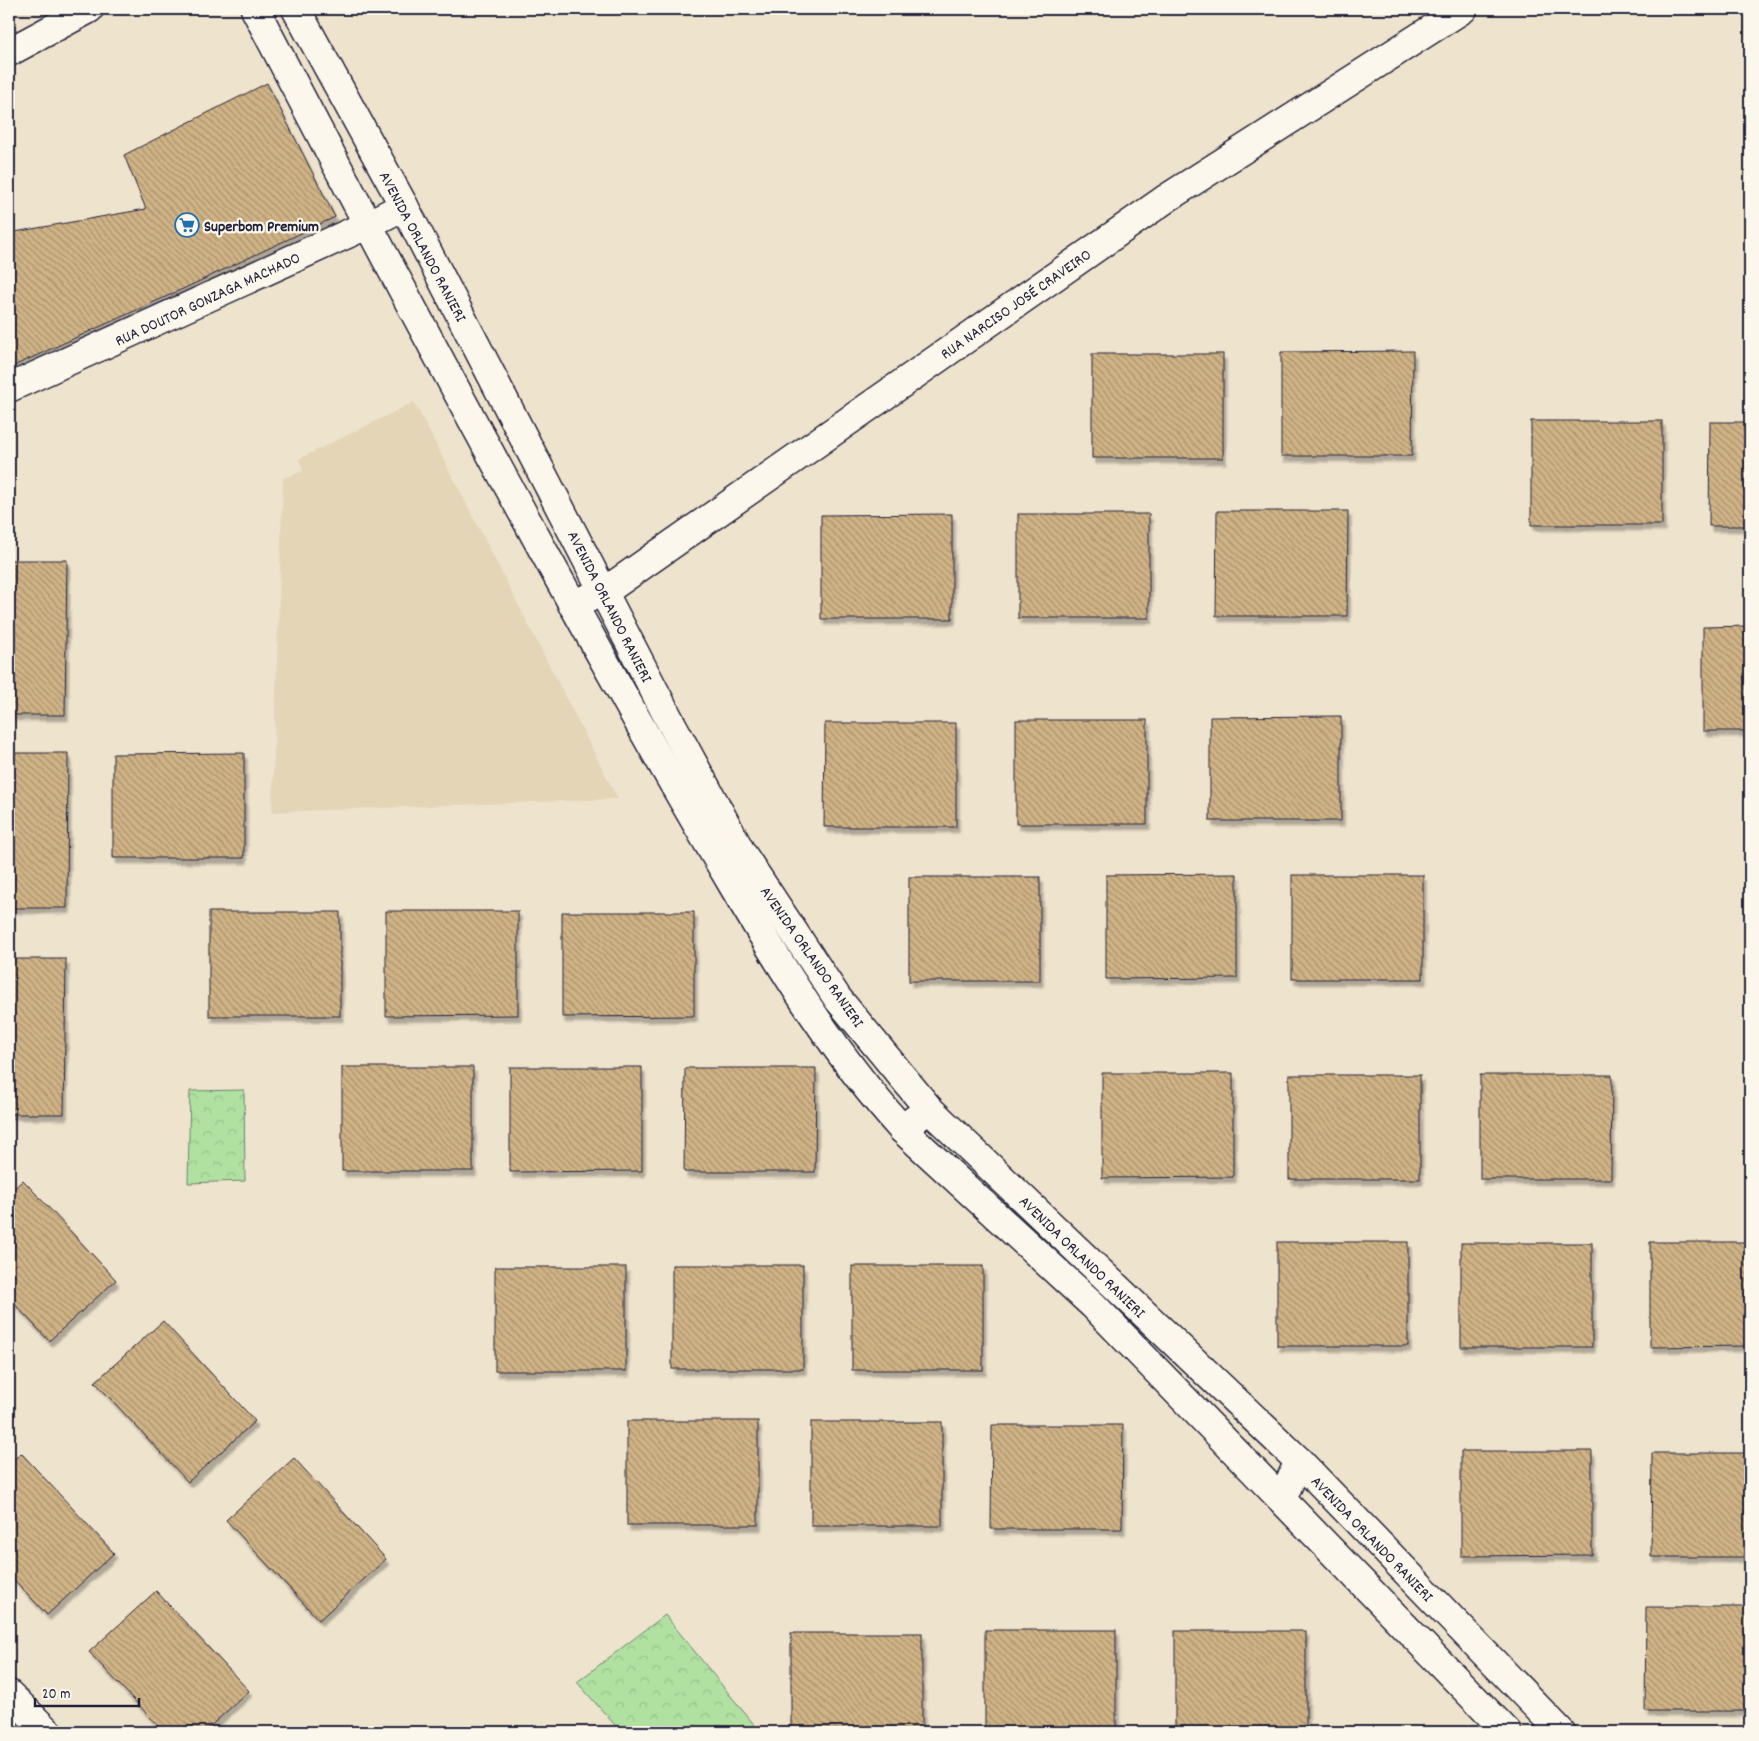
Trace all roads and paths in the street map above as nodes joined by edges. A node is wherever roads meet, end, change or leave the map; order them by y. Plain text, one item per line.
1 (89, 9) edge
2 (255, 9) edge
3 (296, 9) edge
4 (1463, 9) edge
5 (9, 52) edge
6 (404, 206) junction
7 (367, 225) junction
8 (9, 388) edge
9 (604, 592) junction
10 (572, 604) junction
11 (668, 717) junction
12 (641, 727) junction
13 (929, 1110) junction
14 (902, 1129) junction
15 (1298, 1461) junction
16 (1282, 1500) junction
17 (9, 1694) edge
18 (48, 1732) edge
19 (1507, 1732) edge
20 (1561, 1732) edge

1 - 5 main road
2 - 7 main road, AVENIDA ORLANDO RANIERI
3 - 6 main road, AVENIDA ORLANDO RANIERI
4 - 9 main road, RUA NARCISO JOSÉ CRAVEIRO
6 - 7 main road, RUA DOUTOR GONZAGA MACHADO
6 - 9 main road, AVENIDA ORLANDO RANIERI
7 - 8 main road, RUA DOUTOR GONZAGA MACHADO
7 - 10 main road, AVENIDA ORLANDO RANIERI
9 - 10 main road, RUA NARCISO JOSÉ CRAVEIRO
9 - 11 main road, AVENIDA ORLANDO RANIERI
10 - 12 main road, AVENIDA ORLANDO RANIERI
11 - 12 main road
11 - 13 main road, AVENIDA ORLANDO RANIERI
12 - 14 main road, AVENIDA ORLANDO RANIERI
13 - 14 main road
13 - 15 main road, AVENIDA ORLANDO RANIERI
14 - 16 main road, AVENIDA ORLANDO RANIERI
15 - 16 main road
15 - 20 main road, AVENIDA ORLANDO RANIERI
16 - 19 main road, AVENIDA ORLANDO RANIERI
17 - 18 main road

